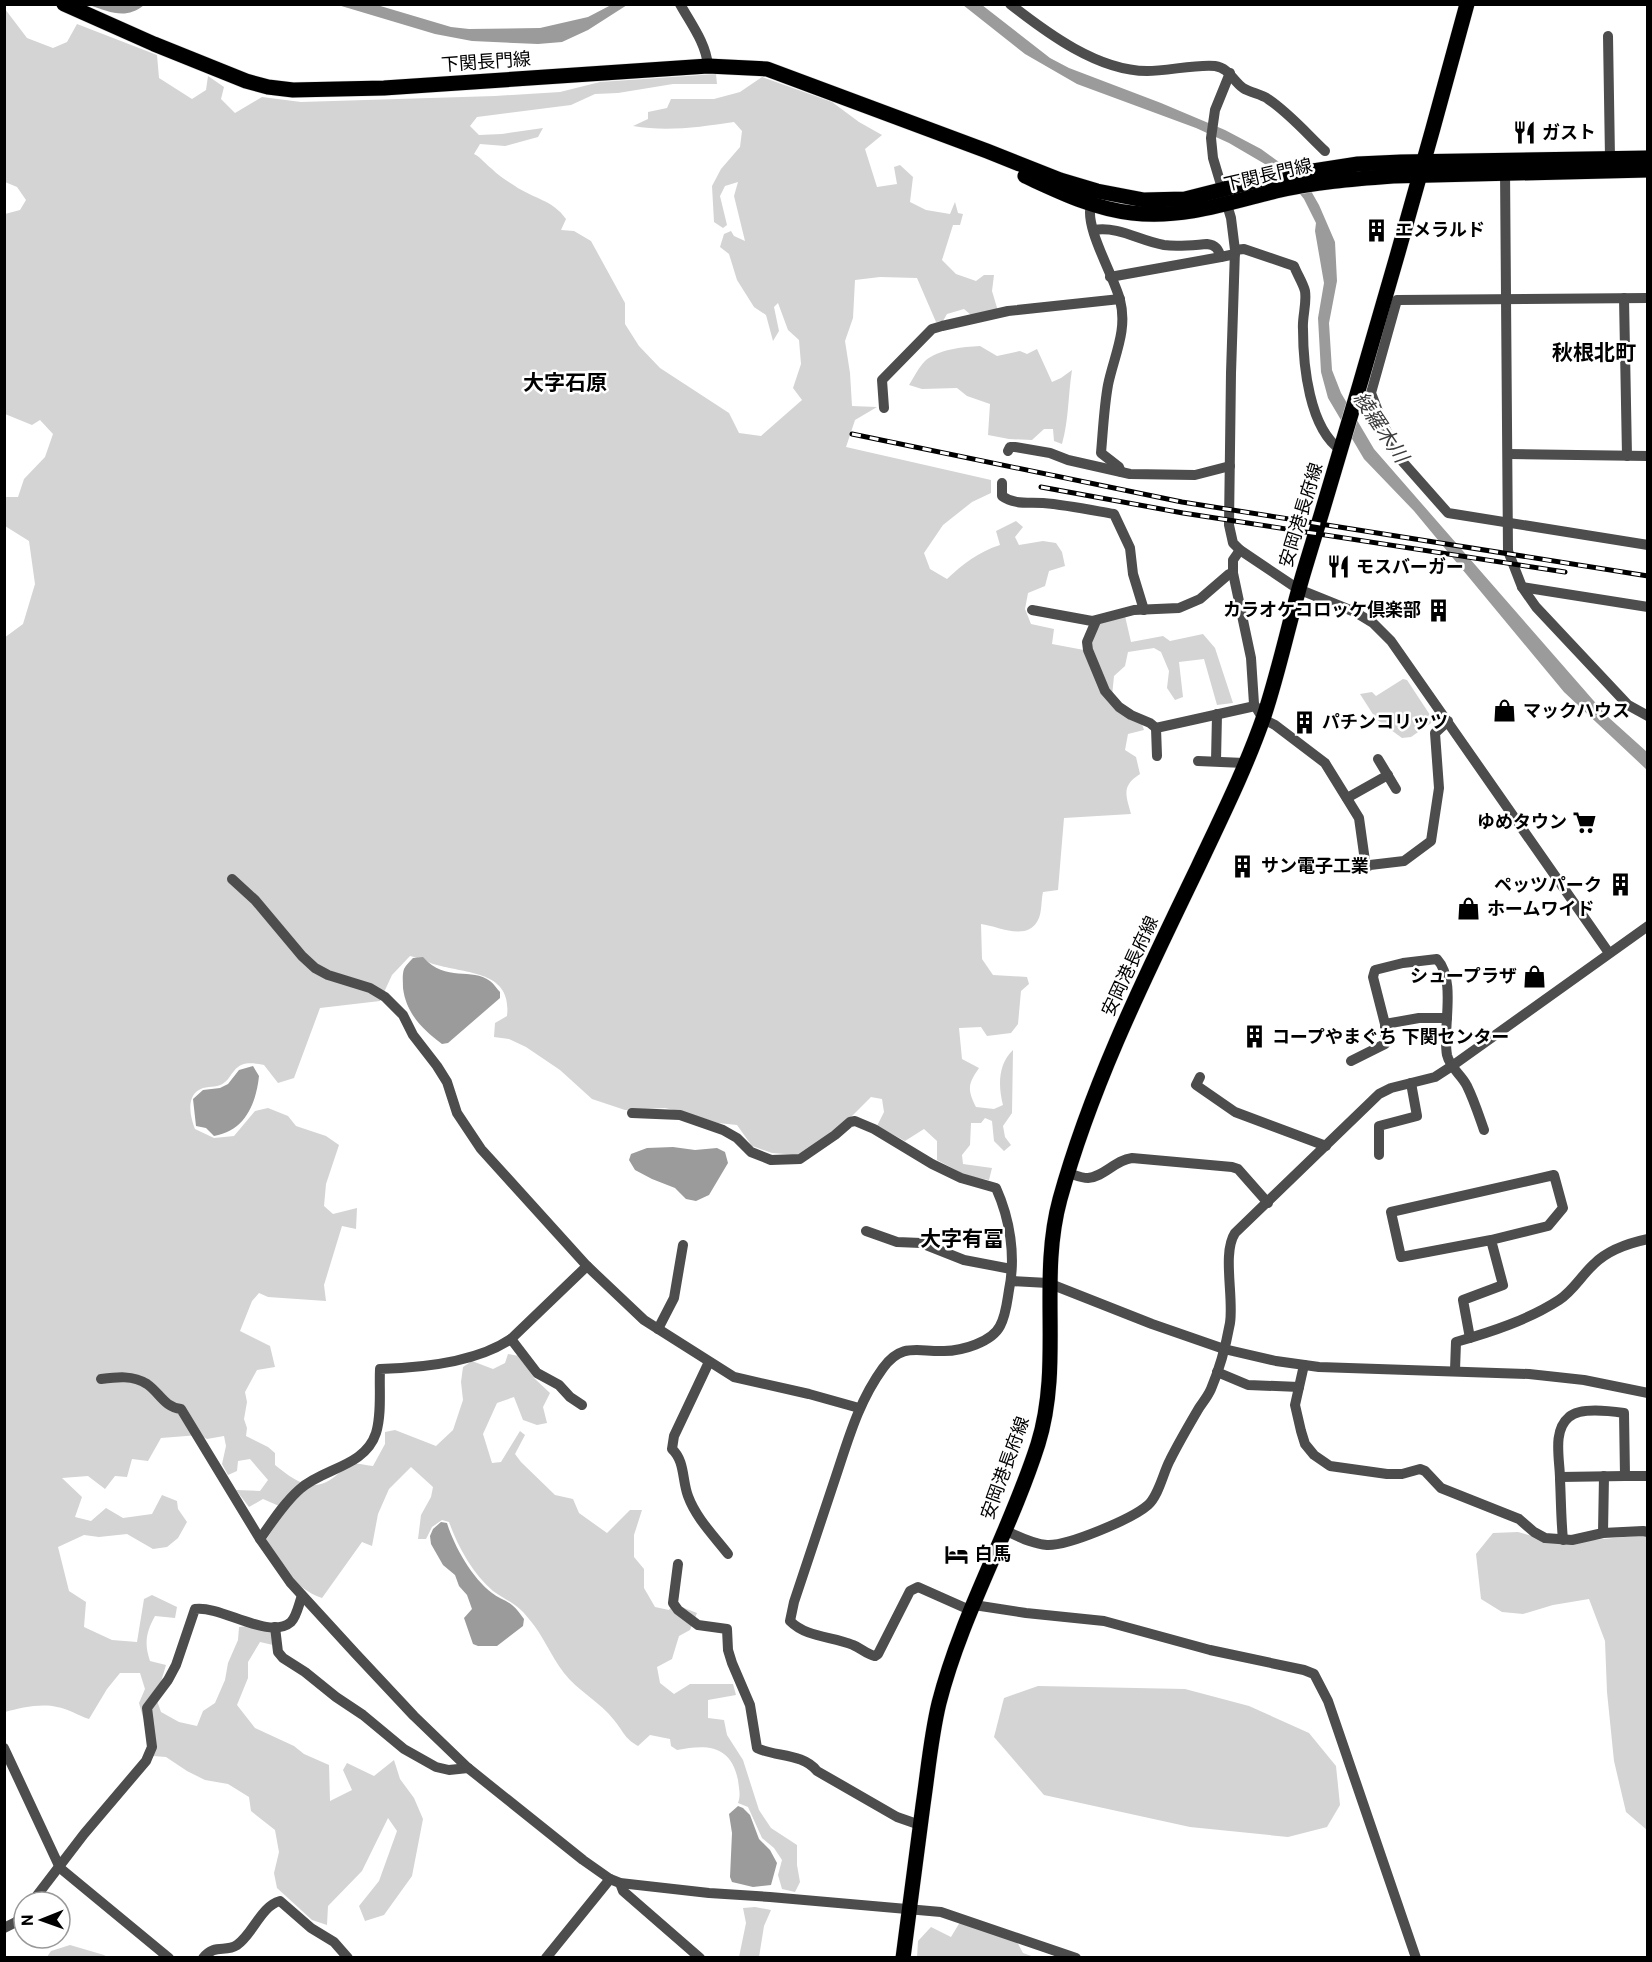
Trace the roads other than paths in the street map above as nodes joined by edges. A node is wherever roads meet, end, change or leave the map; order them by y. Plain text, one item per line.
1 (64, 4) edge
2 (680, 4) edge
3 (1010, 4) edge
4 (1467, 4) edge
5 (1608, 36) dead end
6 (708, 66) junction
7 (1230, 73) junction
8 (916, 126) junction
9 (1325, 152) dead end
10 (1610, 158) junction
11 (1647, 158) edge
12 (1505, 166) junction
13 (1422, 168) junction
14 (1647, 170) edge
15 (1272, 184) junction
16 (1226, 197) junction
17 (1091, 205) junction
18 (1094, 230) junction
19 (1235, 252) junction
20 (1221, 257) junction
21 (1110, 277) junction
22 (1506, 298) junction
23 (1624, 298) junction
24 (1647, 298) edge
25 (1120, 299) junction
26 (884, 408) dead end
27 (1342, 447) junction
28 (1008, 451) dead end
29 (1508, 454) junction
30 (1628, 456) junction
31 (1647, 456) edge
32 (1230, 466) junction
33 (1121, 472) junction
34 (1002, 483) dead end
35 (1507, 524) junction
36 (1647, 545) edge
37 (1240, 550) junction
38 (1233, 573) junction
39 (1522, 587) junction
40 (1298, 590) junction
41 (1647, 607) edge
42 (1032, 610) dead end
43 (1144, 610) junction
44 (1096, 621) junction
45 (1259, 713) junction
46 (1217, 714) junction
47 (1647, 716) edge
48 (1448, 721) junction
49 (1156, 728) junction
50 (1156, 756) dead end
51 (1378, 759) dead end
52 (1198, 761) dead end
53 (1216, 761) junction
54 (1244, 763) junction
55 (1388, 775) junction
56 (1396, 789) dead end
57 (1347, 798) junction
58 (232, 879) dead end
59 (1647, 926) edge
60 (1609, 952) junction
61 (1447, 1018) junction
62 (1385, 1024) junction
63 (1351, 1061) dead end
64 (1452, 1066) junction
65 (1200, 1077) dead end
66 (1411, 1083) junction
67 (632, 1113) dead end
68 (1484, 1130) dead end
69 (1326, 1146) junction
70 (1379, 1155) dead end
71 (1068, 1173) junction
72 (1268, 1203) junction
73 (866, 1231) dead end
74 (1647, 1239) edge
75 (1491, 1240) junction
76 (683, 1245) dead end
77 (587, 1266) junction
78 (1011, 1275) junction
79 (1048, 1283) junction
80 (658, 1329) junction
81 (1470, 1338) junction
82 (512, 1340) junction
83 (1224, 1349) junction
84 (708, 1362) junction
85 (1304, 1365) junction
86 (1455, 1370) junction
87 (1217, 1372) junction
88 (101, 1379) dead end
89 (1299, 1387) junction
90 (1647, 1393) edge
91 (582, 1405) dead end
92 (858, 1408) junction
93 (1604, 1476) junction
94 (1625, 1476) junction
95 (1647, 1476) edge
96 (1560, 1477) junction
97 (1004, 1530) junction
98 (1647, 1532) edge
99 (1603, 1533) junction
100 (260, 1539) junction
101 (1563, 1540) junction
102 (728, 1554) dead end
103 (678, 1564) dead end
104 (302, 1596) junction
105 (973, 1608) junction
106 (275, 1627) junction
107 (4, 1748) edge
108 (468, 1768) junction
109 (920, 1825) junction
110 (60, 1868) junction
111 (615, 1881) junction
112 (42, 1890) edge
113 (910, 1908) junction
114 (169, 1958) edge
115 (203, 1958) edge
116 (348, 1958) edge
117 (546, 1958) edge
118 (700, 1958) edge
119 (903, 1958) edge
120 (1076, 1958) edge
121 (1416, 1958) edge

1 - 6 main road, 下関長門線
2 - 6 street
3 - 7 street
4 - 13 main road, 安岡港長府線
5 - 10 street
6 - 8 main road, 下関長門線
7 - 9 street
7 - 16 street
8 - 16 main road, 下関長門線
8 - 17 main road, 下関長門線
10 - 11 main road, 下関長門線
10 - 12 main road, 下関長門線
12 - 13 main road, 下関長門線
12 - 14 main road, 下関長門線
12 - 22 street
13 - 15 main road, 下関長門線
13 - 15 main road, 下関長門線
13 - 27 main road, 安岡港長府線
15 - 16 main road, 下関長門線
16 - 17 main road, 下関長門線
16 - 19 street
17 - 18 street
18 - 20 street
18 - 21 street
19 - 20 street
19 - 27 street
19 - 32 street
20 - 21 street
21 - 25 street
22 - 23 street
22 - 29 street
22 - 35 street
23 - 24 street
23 - 30 street
25 - 26 street
25 - 33 street
27 - 40 main road, 安岡港長府線
28 - 33 street
29 - 30 street
29 - 35 street
30 - 31 street
32 - 33 street
32 - 37 street
34 - 43 street
35 - 36 street
35 - 39 street
37 - 38 street
37 - 40 street
38 - 43 street
38 - 45 street
39 - 41 street
39 - 47 street
40 - 45 main road, 安岡港長府線
40 - 48 street
42 - 44 street
43 - 44 street
44 - 49 street
45 - 46 street
45 - 54 main road, 安岡港長府線
45 - 57 street
46 - 49 street
46 - 53 street
48 - 57 street
48 - 60 street
49 - 50 street
51 - 55 street
52 - 53 street
53 - 54 street
54 - 71 main road, 安岡港長府線
55 - 56 street
55 - 57 street
58 - 77 street
59 - 60 street
60 - 64 street
61 - 62 street
61 - 62 street
61 - 64 street
62 - 63 street
64 - 66 street
64 - 68 street
65 - 69 street
66 - 69 street
66 - 70 street
67 - 78 street
69 - 72 street
71 - 72 street
71 - 79 main road, 安岡港長府線
72 - 83 street
73 - 78 street
74 - 81 street
75 - 75 street
75 - 81 street
76 - 80 street
77 - 80 street
77 - 82 street
78 - 79 street
78 - 92 street
79 - 83 street
79 - 97 main road, 安岡港長府線
80 - 84 street
81 - 86 street
82 - 91 street
82 - 100 street
83 - 85 street
83 - 87 street
84 - 92 street
84 - 102 street
85 - 86 street
85 - 89 street
86 - 90 street
87 - 89 street
87 - 97 street
88 - 100 street
89 - 101 street
92 - 105 street
93 - 94 street
93 - 96 street
93 - 99 street
94 - 95 street
94 - 96 street
96 - 101 street
97 - 105 main road, 安岡港長府線
98 - 99 street
99 - 101 street
100 - 104 street
103 - 109 street
104 - 106 street
104 - 108 street
105 - 109 main road, 安岡港長府線
105 - 121 street
106 - 108 street
106 - 110 street
107 - 110 street
108 - 111 street
109 - 113 main road, 安岡港長府線
110 - 112 street
110 - 114 street
111 - 113 street
111 - 117 street
111 - 118 street
113 - 119 main road, 安岡港長府線
113 - 120 street
115 - 116 street

